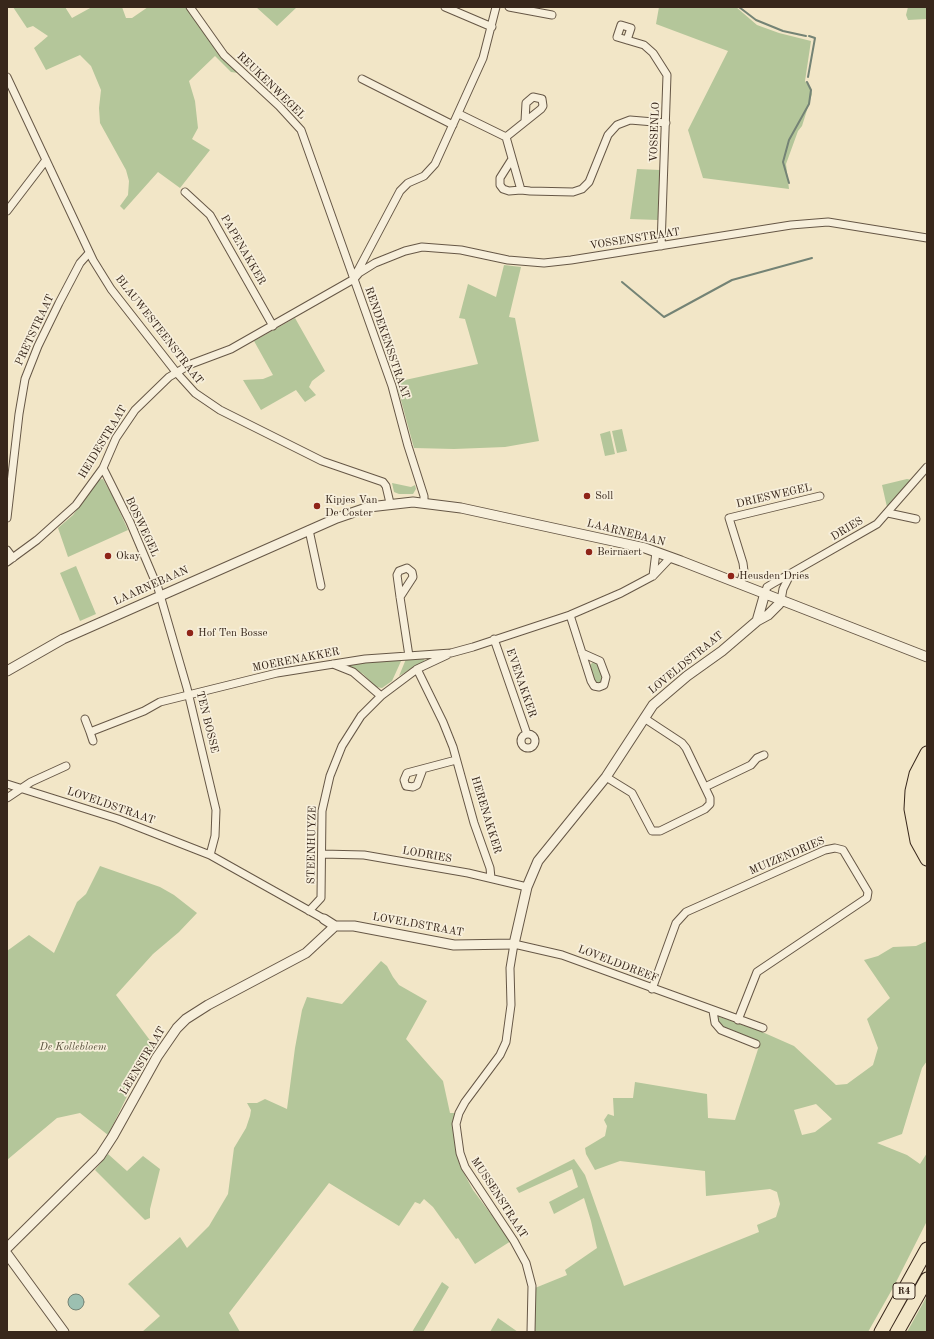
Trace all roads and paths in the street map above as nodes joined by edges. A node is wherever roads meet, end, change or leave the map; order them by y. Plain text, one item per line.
1 (190, 7) edge
2 (444, 7) edge
3 (496, 7) edge
4 (509, 7) edge
5 (552, 15) dead end
6 (492, 28) junction
7 (627, 40) dead end
8 (7, 77) edge
9 (362, 79) dead end
10 (458, 114) junction
11 (525, 121) dead end
12 (666, 122) junction
13 (453, 125) junction
14 (506, 137) junction
15 (512, 159) junction
16 (46, 160) junction
17 (521, 190) junction
18 (185, 192) dead end
19 (7, 211) edge
20 (927, 238) edge
21 (661, 246) junction
22 (89, 253) junction
23 (354, 279) junction
24 (274, 326) junction
25 (176, 372) junction
26 (927, 467) edge
27 (103, 468) junction
28 (820, 496) dead end
29 (389, 501) junction
30 (424, 502) junction
31 (888, 513) junction
32 (7, 518) edge
33 (916, 519) dead end
34 (309, 530) junction
35 (7, 550) edge
36 (656, 552) junction
37 (671, 557) junction
38 (10, 560) edge
39 (790, 575) junction
40 (653, 576) junction
41 (740, 584) junction
42 (321, 586) dead end
43 (765, 593) junction
44 (160, 596) junction
45 (400, 597) dead end
46 (781, 600) junction
47 (570, 615) junction
48 (757, 621) junction
49 (494, 639) junction
50 (451, 653) junction
51 (582, 653) junction
52 (409, 656) junction
53 (927, 657) edge
54 (331, 663) junction
55 (417, 669) junction
56 (7, 671) edge
57 (189, 696) junction
58 (381, 696) junction
59 (644, 718) junction
60 (85, 720) dead end
61 (90, 732) junction
62 (526, 734) dead end
63 (93, 741) dead end
64 (927, 753) edge
65 (764, 755) dead end
66 (456, 760) junction
67 (66, 766) dead end
68 (423, 769) dead end
69 (927, 771) edge
70 (606, 777) junction
71 (7, 784) edge
72 (705, 787) junction
73 (21, 788) junction
74 (7, 798) edge
75 (927, 837) edge
76 (322, 854) junction
77 (210, 855) junction
78 (927, 859) edge
79 (491, 878) junction
80 (527, 887) junction
81 (309, 911) junction
82 (324, 920) joint
83 (335, 926) junction
84 (514, 944) junction
85 (652, 988) junction
86 (713, 1011) junction
87 (738, 1020) junction
88 (763, 1028) dead end
89 (756, 1044) dead end
90 (7, 1248) edge
91 (927, 1249) edge
92 (7, 1254) edge
93 (927, 1279) edge
94 (64, 1332) edge
95 (531, 1332) edge
96 (881, 1332) edge
97 (897, 1332) edge

1 - 23 street, REUKENWEGEL
2 - 6 street
3 - 6 street, RENDEKENSSTRAAT
4 - 5 street
6 - 10 street, RENDEKENSSTRAAT
7 - 12 street, VOSSENLO
8 - 16 street, BLAUWESTEENSTRAAT
9 - 13 street
10 - 13 street, RENDEKENSSTRAAT
10 - 14 street
11 - 14 street
12 - 17 street
12 - 21 street, VOSSENLO
13 - 23 street, RENDEKENSSTRAAT
14 - 15 street
15 - 17 street
15 - 17 street
16 - 19 street
16 - 22 street, BLAUWESTEENSTRAAT
18 - 24 street, PAPENAKKER
20 - 21 street, VOSSENSTRAAT
21 - 23 street, VOSSENSTRAAT
22 - 25 street, BLAUWESTEENSTRAAT
22 - 32 street, PRETSTRAAT
23 - 24 street, HEIDESTRAAT
23 - 30 street, RENDEKENSSTRAAT
24 - 25 street, HEIDESTRAAT
25 - 27 street, HEIDESTRAAT
25 - 29 street, BLAUWESTEENSTRAAT
26 - 31 street, DRIES
27 - 38 street, HEIDESTRAAT
27 - 44 street, BOSWEGEL
28 - 41 street, DRIESWEGEL
29 - 30 street, LAARNEBAAN
29 - 34 street, LAARNEBAAN
30 - 36 street, LAARNEBAAN
31 - 33 street
31 - 39 street, DRIES
34 - 42 street
34 - 44 street, LAARNEBAAN
35 - 38 street
36 - 37 street, LAARNEBAAN
36 - 40 street
37 - 40 street, MOERENAKKER
37 - 41 street, LAARNEBAAN
39 - 43 street, DRIES
39 - 46 street
40 - 47 street, MOERENAKKER
41 - 43 street, LAARNEBAAN
43 - 46 street, LAARNEBAAN
43 - 48 street
44 - 56 street, LAARNEBAAN
44 - 57 street, TEN BOSSE
45 - 52 street
46 - 48 street, LOVELDSTRAAT
46 - 53 street, LAARNEBAAN
47 - 49 street, MOERENAKKER
47 - 51 street
48 - 59 street, LOVELDSTRAAT
49 - 50 street, MOERENAKKER
49 - 62 street, EVENAKKER
50 - 52 street, MOERENAKKER
50 - 55 street, STEENHUYZE
51 - 51 street
52 - 54 street, MOERENAKKER
54 - 57 street, MOERENAKKER
54 - 58 street
55 - 58 street, STEENHUYZE
55 - 66 street, HERENAKKER
57 - 61 street, MOERENAKKER
57 - 77 street, TEN BOSSE
58 - 76 street, STEENHUYZE
59 - 70 street, LOVELDSTRAAT
59 - 72 street
60 - 61 street
61 - 63 street
64 - 78 highway
65 - 72 street
66 - 68 street
66 - 79 street, HERENAKKER
67 - 73 street
69 - 75 highway
70 - 72 street
70 - 80 street, LOVELDSTRAAT
71 - 73 street, LOVELDSTRAAT
73 - 74 street
73 - 77 street, LOVELDSTRAAT
76 - 79 street, LODRIES
76 - 81 street, STEENHUYZE
77 - 81 street, LOVELDSTRAAT
79 - 80 street, LODRIES
80 - 84 street, LOVELDSTRAAT
81 - 82 street, LOVELDSTRAAT
82 - 83 street, LOVELDSTRAAT
83 - 84 street, LOVELDSTRAAT
83 - 90 street, LEENSTRAAT
84 - 85 street, LOVELDDREEF
84 - 95 street, MUSSENSTRAAT
85 - 86 street, LOVELDDREEF
85 - 87 street, MUIZENDRIES
86 - 87 street, LOVELDDREEF
86 - 89 street
87 - 88 street, LOVELDDREEF
91 - 96 highway, R4
92 - 94 street
93 - 97 highway, R4

